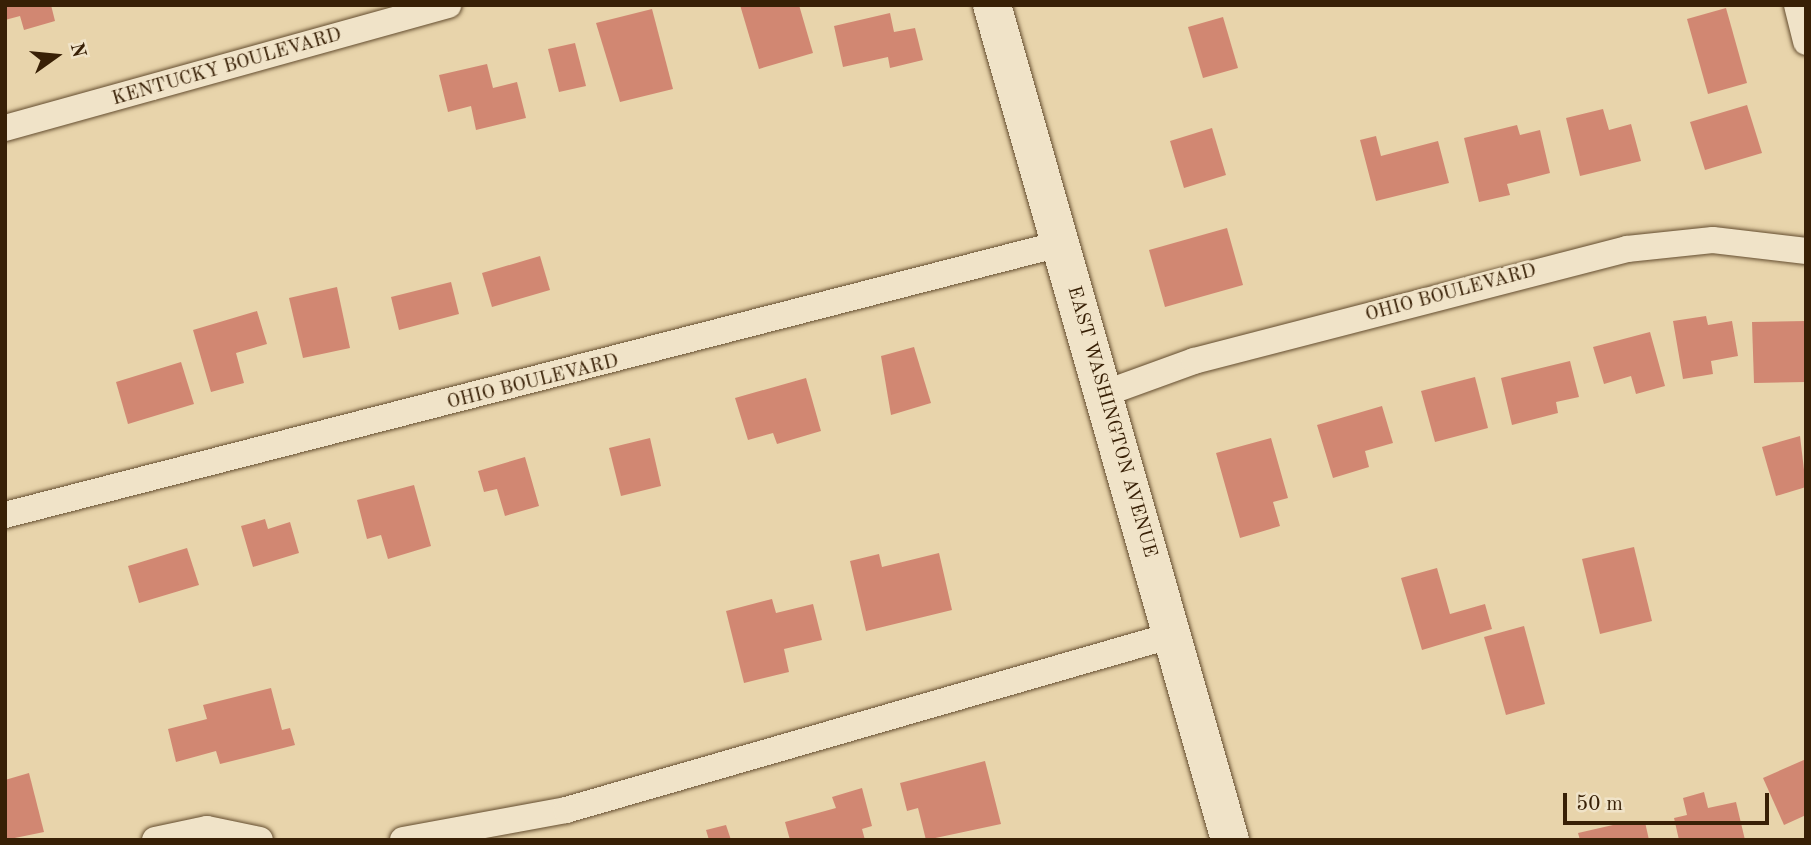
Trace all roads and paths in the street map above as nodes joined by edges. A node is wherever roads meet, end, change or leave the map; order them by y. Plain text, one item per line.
1 (448, 5) edge
2 (992, 5) edge
3 (1797, 5) edge
4 (1806, 42) edge
5 (5, 128) edge
6 (1060, 244) junction
7 (1806, 251) edge
8 (1103, 394) junction
9 (5, 515) edge
10 (1172, 635) junction
11 (155, 840) edge
12 (260, 840) edge
13 (403, 840) edge
14 (1230, 840) edge

1 - 5 street, KENTUCKY BOULEVARD
2 - 6 street, EAST WASHINGTON AVENUE
3 - 4 street
6 - 8 street, EAST WASHINGTON AVENUE
6 - 9 street, OHIO BOULEVARD
7 - 8 street, OHIO BOULEVARD
8 - 10 street, EAST WASHINGTON AVENUE
10 - 13 street
10 - 14 street, EAST WASHINGTON AVENUE
11 - 12 street

